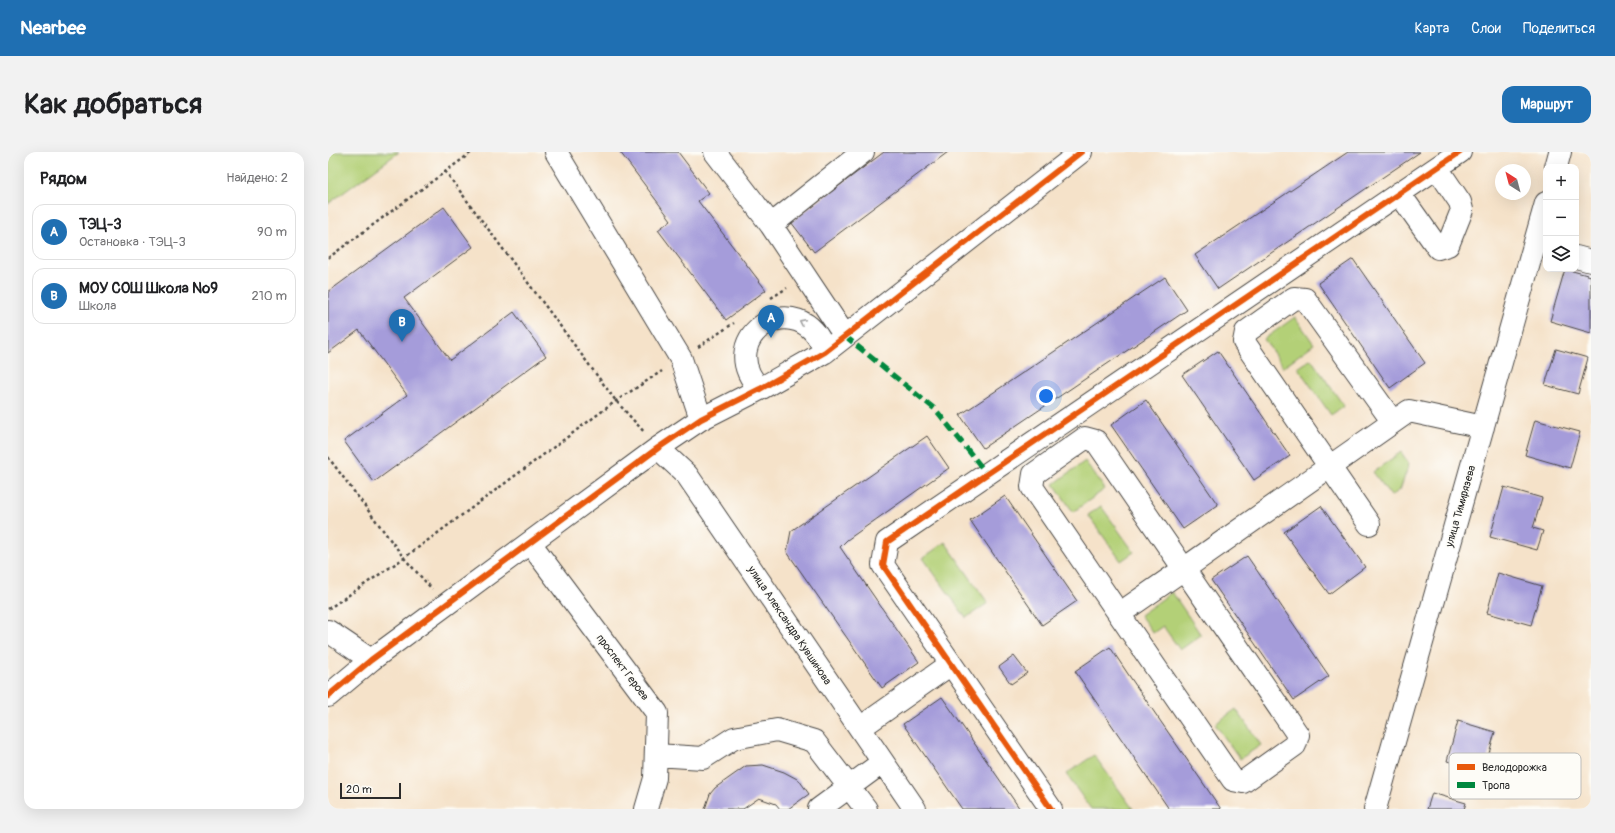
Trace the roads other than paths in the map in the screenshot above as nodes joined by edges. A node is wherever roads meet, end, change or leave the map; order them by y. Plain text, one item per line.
1 (556, 152) edge
2 (715, 152) edge
3 (863, 152) edge
4 (1081, 152) edge
5 (1460, 152) edge
6 (1560, 152) edge
7 (1557, 164) edge
8 (1437, 168) junction
9 (1399, 193) junction
10 (771, 224) junction
11 (1543, 225) edge
12 (1540, 247) edge
13 (1579, 258) edge
14 (1591, 261) edge
15 (845, 336) junction
16 (825, 352) junction
17 (760, 389) junction
18 (701, 419) junction
19 (1393, 422) junction
20 (1483, 427) junction
21 (658, 448) junction
22 (1330, 466) junction
23 (1369, 524) dead end
24 (530, 543) junction
25 (1183, 570) junction
26 (1119, 614) junction
27 (328, 631) edge
28 (371, 660) junction
29 (951, 664) junction
30 (328, 696) edge
31 (860, 728) junction
32 (656, 755) junction
33 (884, 762) junction
34 (850, 787) junction
35 (646, 809) edge
36 (819, 809) edge
37 (866, 809) edge
38 (915, 809) edge
39 (1051, 809) edge
40 (1376, 809) edge

1 - 18 street
2 - 10 street
3 - 10 street
4 - 15 street
5 - 8 street
6 - 7 street
8 - 9 street
8 - 9 street
9 - 29 street
10 - 15 street
11 - 12 street, улица Тимирязева
12 - 20 street, улица Тимирязева
13 - 14 street
15 - 16 street
16 - 17 street
16 -> 17 street
17 - 18 street
18 - 21 street
19 - 20 street
19 - 22 street
19 - 22 street
20 - 40 street, улица Тимирязева
21 - 24 street
21 - 31 street, улица Александра Кувшинова
22 - 23 street
22 - 25 street
24 - 28 street
24 - 32 street, проспект Героев
25 - 26 street
25 - 26 street
25 - 26 street
27 - 28 street
28 - 30 street
29 - 31 street
29 - 39 street
31 - 33 street, улица Александра Кувшинова
32 - 34 street
32 - 35 street, проспект Героев
33 - 34 street
33 - 38 street, улица Александра Кувшинова
34 - 36 street
34 - 37 street

